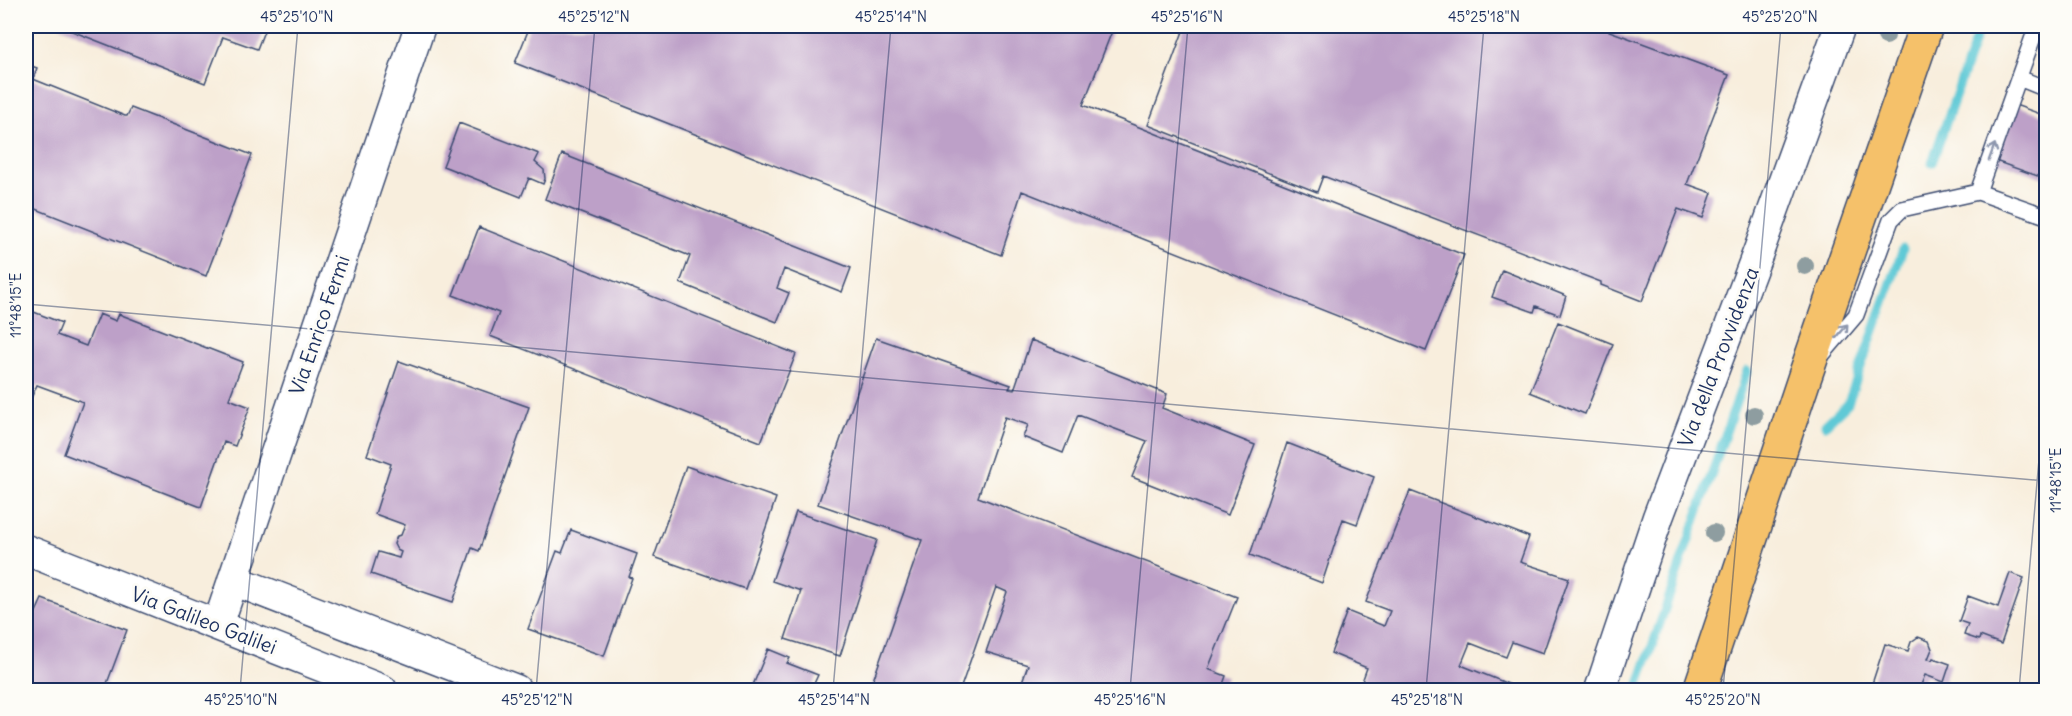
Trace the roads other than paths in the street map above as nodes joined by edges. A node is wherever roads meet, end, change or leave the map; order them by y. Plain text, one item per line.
1 (420, 26) edge
2 (1840, 26) edge
3 (1926, 26) edge
4 (2037, 26) edge
5 (2019, 78) junction
6 (2046, 89) edge
7 (1978, 192) junction
8 (2046, 216) edge
9 (1805, 376) junction
10 (26, 550) edge
11 (233, 580) junction
12 (218, 625) junction
13 (382, 690) edge
14 (516, 690) edge
15 (1600, 690) edge
16 (1700, 690) edge

1 - 11 street, Via Enrico Fermi
2 - 15 street, Via della Provvidenza
3 - 9 main road
4 - 5 lane
5 - 6 lane
7 -> 5 lane
7 - 8 lane
9 -> 7 lane
9 - 16 main road
10 - 12 street, Via Galileo Galilei
11 - 12 street, Via Enrico Fermi
11 - 14 street
12 - 13 street, Via Galileo Galilei

